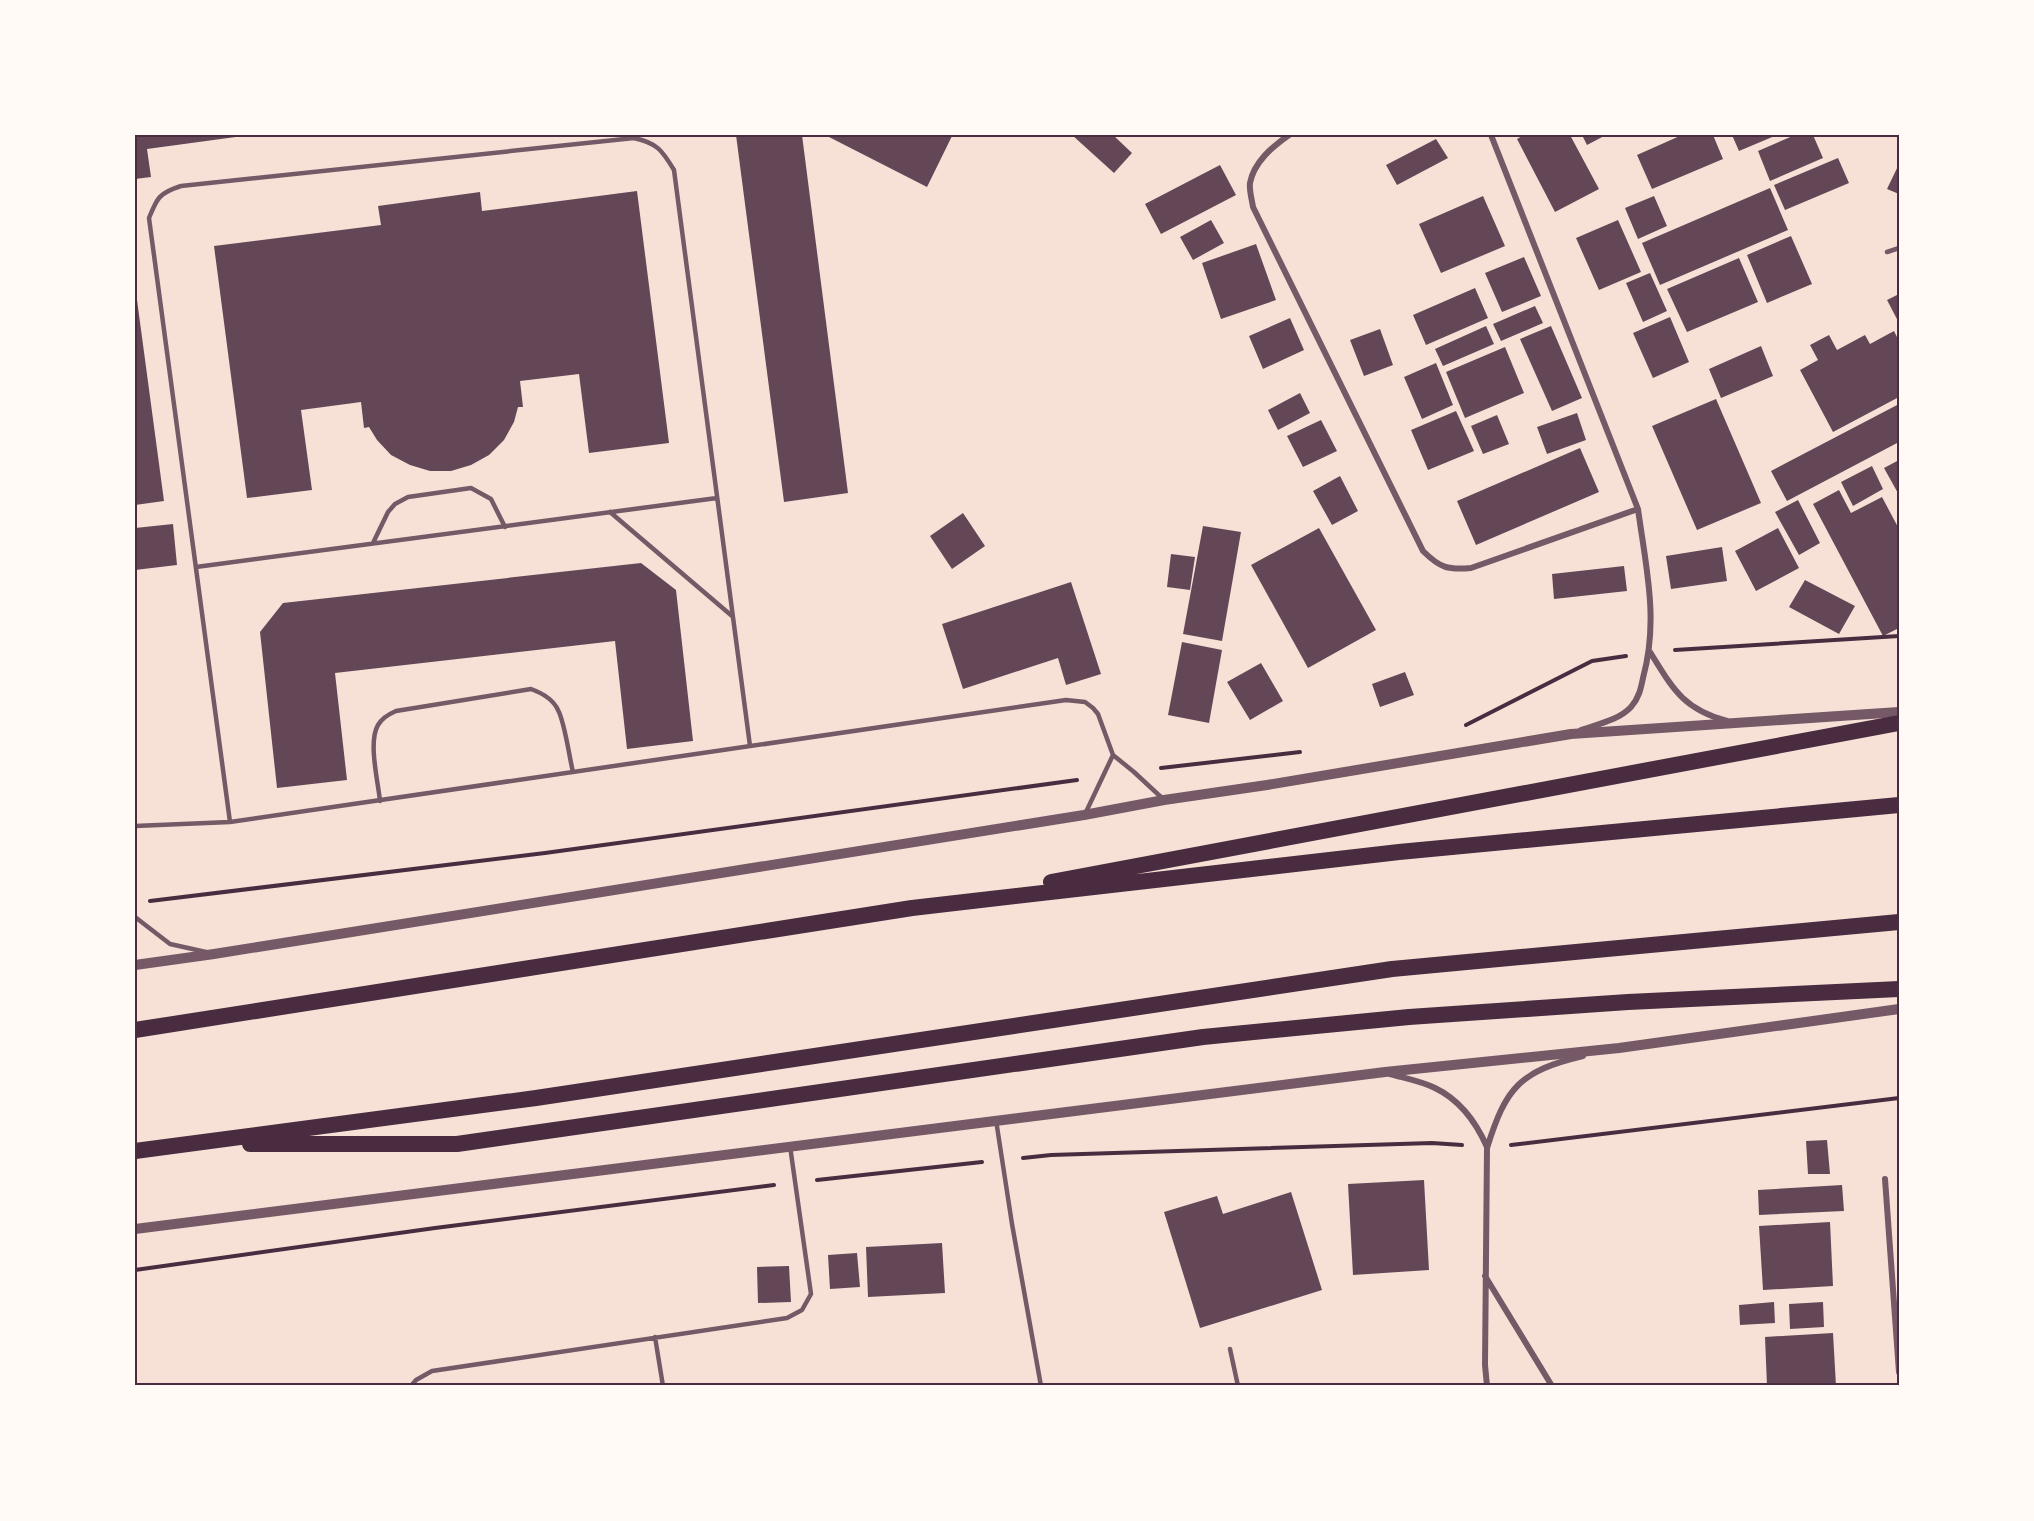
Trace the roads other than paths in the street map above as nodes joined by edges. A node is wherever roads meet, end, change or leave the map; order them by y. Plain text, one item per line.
1 (1289, 135) edge
2 (1491, 135) edge
3 (1899, 248) edge
4 (1887, 252) dead end
5 (717, 498) junction
6 (1638, 509) junction
7 (610, 512) junction
8 (505, 526) junction
9 (373, 543) junction
10 (196, 567) junction
11 (732, 616) junction
12 (1650, 652) junction
13 (1899, 712) edge
14 (1735, 723) junction
15 (1899, 723) edge
16 (1571, 734) junction
17 (750, 746) junction
18 (1113, 755) junction
19 (573, 772) junction
20 (1164, 800) junction
21 (380, 801) junction
22 (1899, 805) edge
23 (1084, 815) junction
24 (230, 822) junction
25 (135, 826) edge
26 (912, 908) junction
27 (135, 917) edge
28 (1899, 922) edge
29 (214, 954) junction
30 (135, 965) edge
31 (1899, 989) edge
32 (1899, 1009) edge
33 (135, 1030) edge
34 (1619, 1048) junction
35 (1385, 1072) junction
36 (996, 1120) junction
37 (183, 1144) junction
38 (789, 1146) junction
39 (1487, 1148) junction
40 (135, 1151) edge
41 (1885, 1179) dead end
42 (135, 1229) edge
43 (1485, 1275) junction
44 (655, 1337) junction
45 (1230, 1349) dead end
46 (1898, 1357) edge
47 (1899, 1372) edge
48 (411, 1386) edge
49 (663, 1386) edge
50 (1041, 1386) edge
51 (1238, 1386) edge
52 (1487, 1386) edge
53 (1552, 1386) edge

1 - 6 street
2 - 6 street
3 - 4 lane
5 - 7 lane
5 - 10 lane
5 - 11 lane
6 - 12 street
7 - 8 lane
7 - 11 lane
8 - 9 lane
8 - 9 lane
9 - 10 lane
10 - 24 lane
11 - 17 lane
12 - 14 street
12 - 16 street
13 - 14 street
14 - 16 street
15 - 26 highway
16 - 20 street
17 - 18 lane
17 - 19 lane
18 - 20 lane
18 - 23 lane
19 - 21 lane
19 - 21 lane
20 - 23 street
21 - 24 lane
22 - 26 highway
23 - 29 street
24 - 25 lane
26 - 33 highway
27 - 29 lane
28 - 37 highway
29 - 30 street
31 - 37 highway
32 - 34 street
34 - 35 street
34 - 39 street
35 - 36 street
35 - 39 street
36 - 38 street
36 - 50 lane
37 - 40 highway
38 - 42 street
38 - 44 lane
39 - 43 street
41 - 46 street
43 - 52 street
43 - 53 street
44 - 48 lane
44 - 49 lane
45 - 51 lane
46 - 47 street

